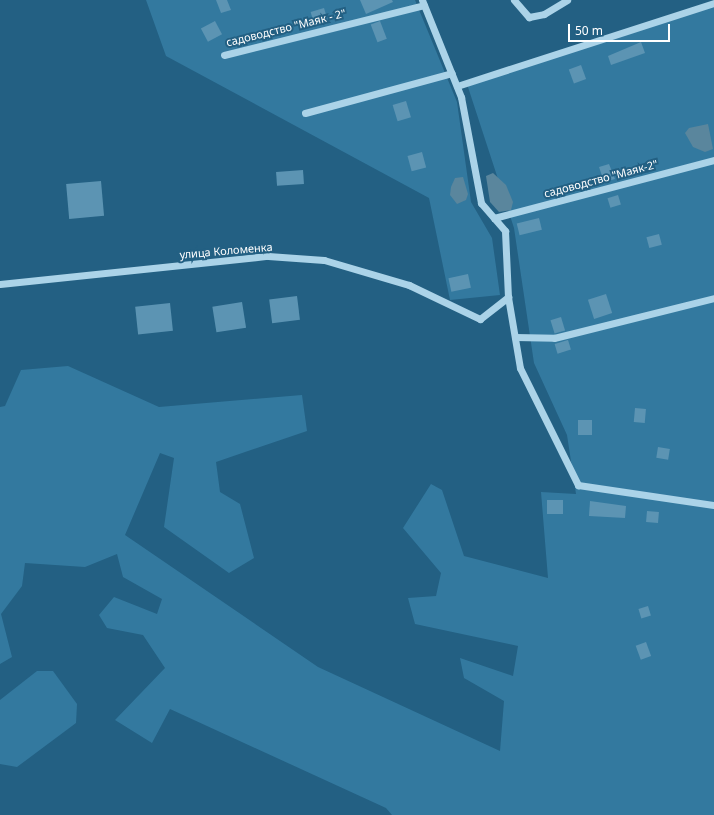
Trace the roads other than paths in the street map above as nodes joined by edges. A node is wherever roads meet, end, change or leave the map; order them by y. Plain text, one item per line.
1 (514, 0) edge
2 (567, 0) edge
3 (423, 2) edge
4 (714, 3) edge
5 (224, 55) dead end
6 (452, 73) junction
7 (457, 86) junction
8 (305, 113) dead end
9 (714, 160) edge
10 (494, 218) junction
11 (0, 284) edge
12 (508, 297) junction
13 (714, 298) edge
14 (515, 337) junction
15 (714, 505) edge

1 - 2 street
3 - 5 street, садоводство "Маяк - 2"
3 - 6 street
4 - 7 street
6 - 7 street
6 - 8 street
7 - 10 street
9 - 10 street, садоводство "Маяк-2"
10 - 12 street
11 - 12 street, улица Коломенка
12 - 14 street
13 - 14 street
14 - 15 street

